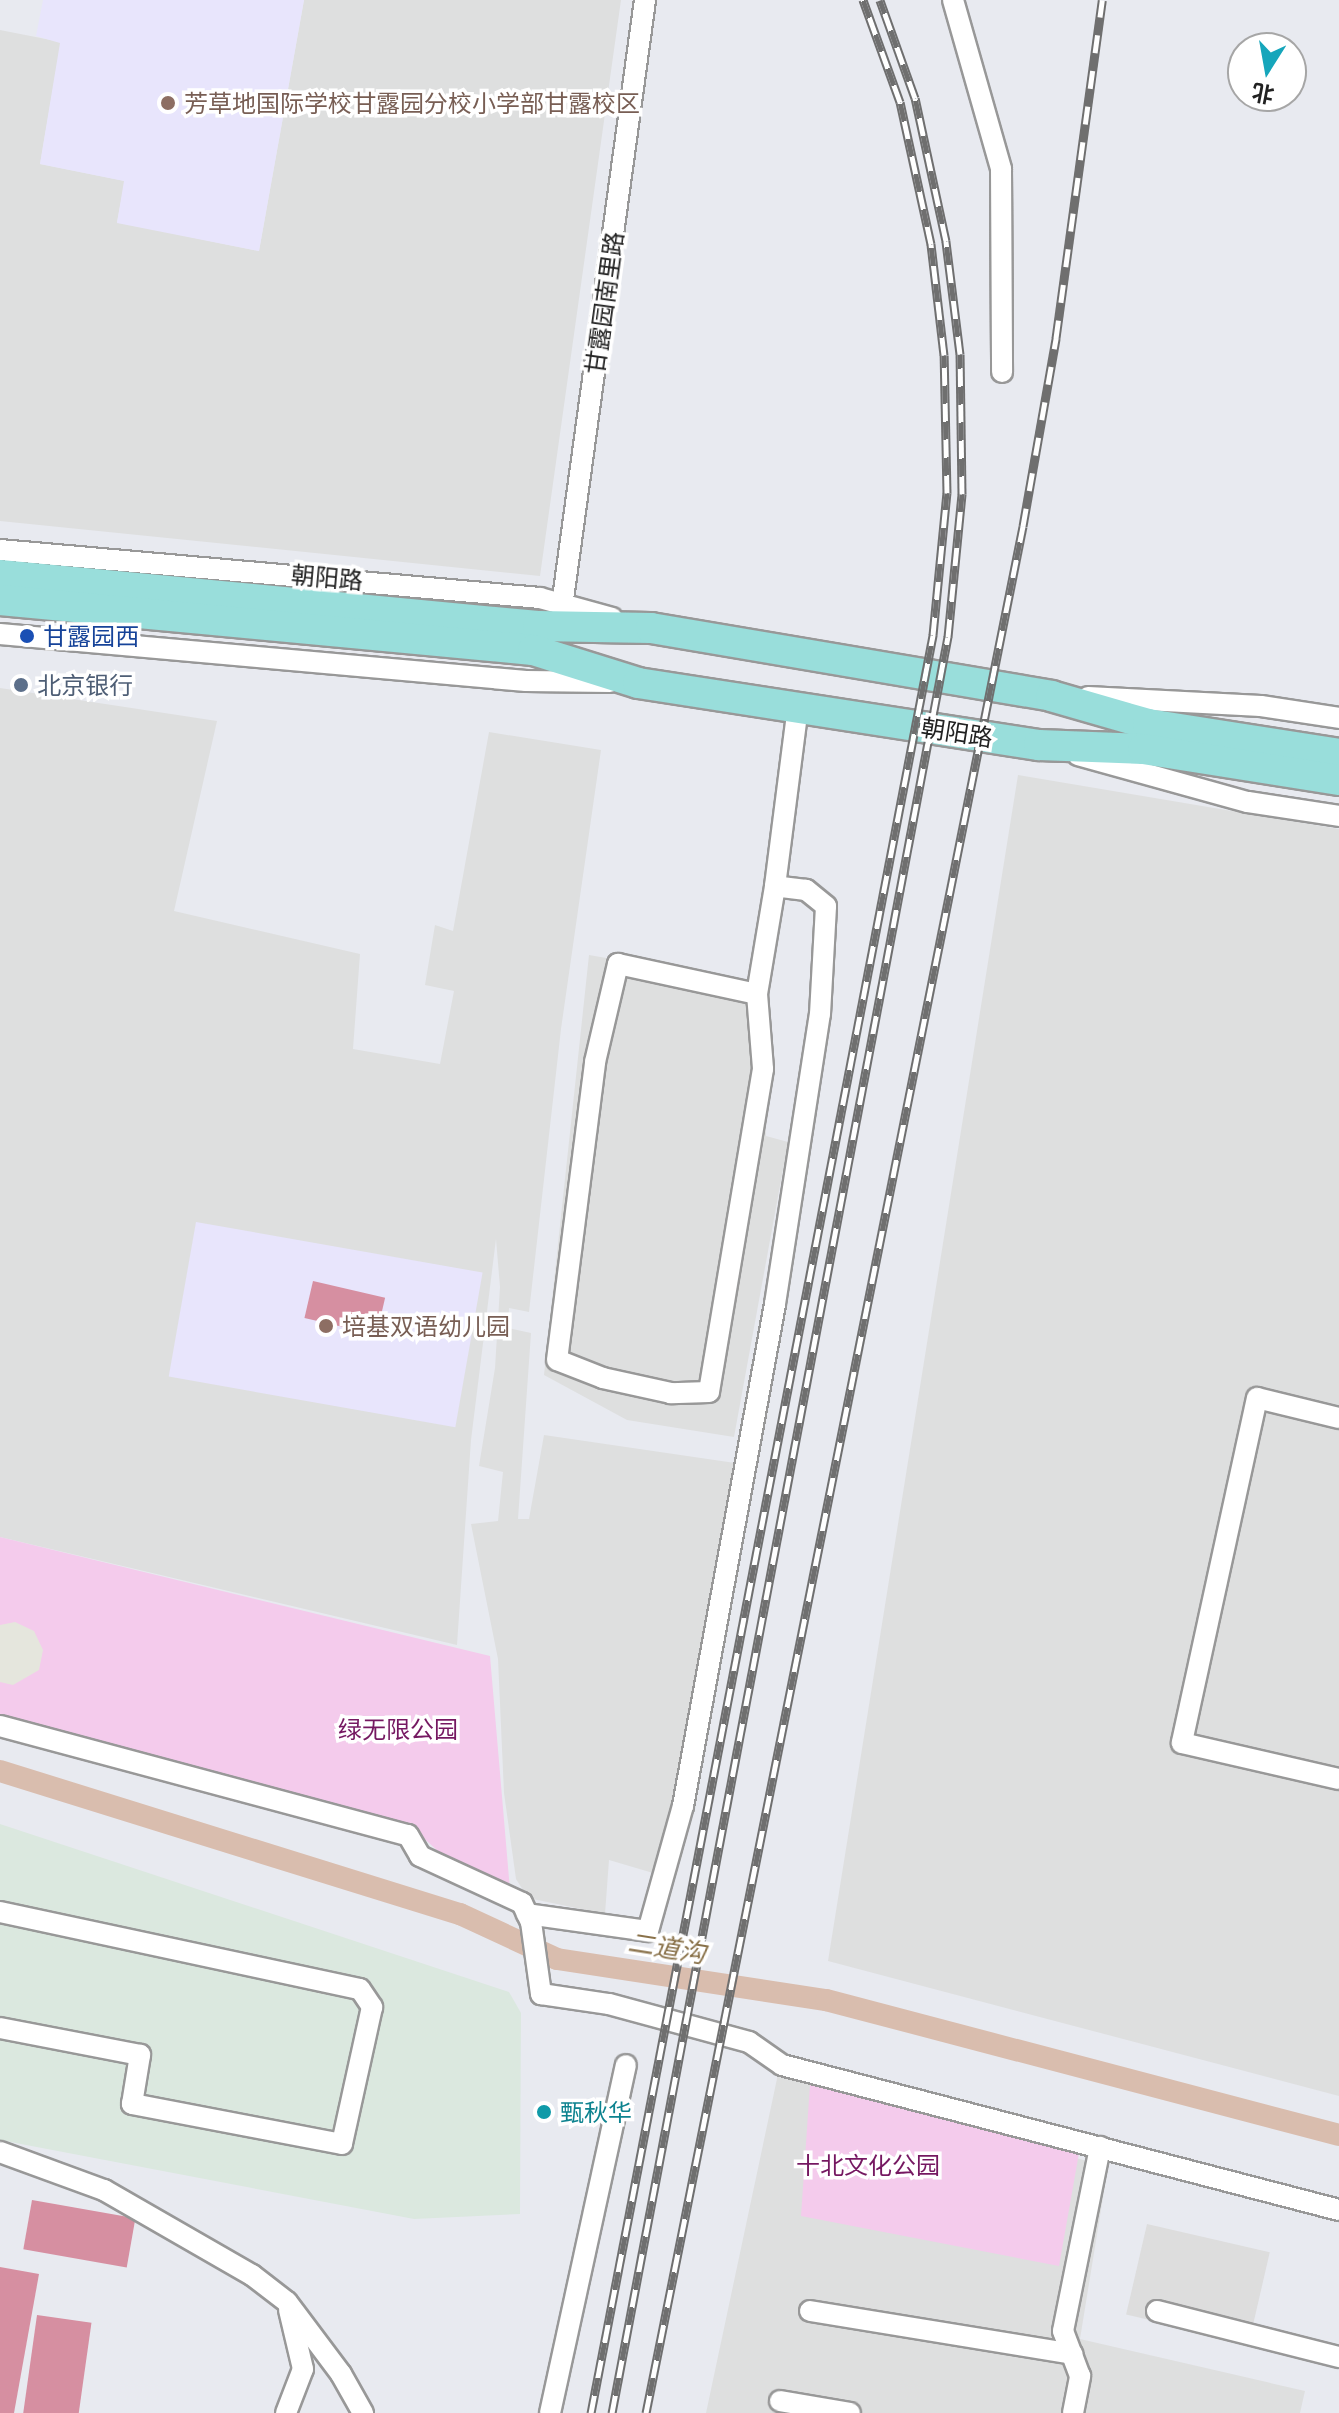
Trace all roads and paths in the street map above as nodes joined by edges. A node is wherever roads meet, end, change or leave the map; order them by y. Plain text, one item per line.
1 (645, 0) edge
2 (953, 0) edge
3 (1002, 372) dead end
4 (0, 550) edge
5 (0, 575) edge
6 (251, 598) junction
7 (0, 600) edge
8 (562, 606) junction
9 (651, 628) junction
10 (0, 634) edge
11 (245, 656) junction
12 (638, 683) junction
13 (1051, 696) junction
14 (798, 707) junction
15 (1339, 718) edge
16 (1039, 745) junction
17 (1339, 754) edge
18 (1339, 780) edge
19 (1339, 816) edge
20 (775, 886) junction
21 (757, 994) junction
22 (1339, 1418) edge
23 (0, 1726) edge
24 (1339, 1779) edge
25 (0, 1912) edge
26 (529, 1918) junction
27 (0, 2028) edge
28 (626, 2065) dead end
29 (1100, 2147) junction
30 (0, 2152) edge
31 (1339, 2210) edge
32 (287, 2302) junction
33 (810, 2311) dead end
34 (1157, 2311) dead end
35 (1072, 2354) junction
36 (1339, 2357) edge
37 (780, 2401) dead end
38 (286, 2413) edge
39 (363, 2413) edge
40 (550, 2413) edge
41 (850, 2413) edge
42 (1073, 2413) edge

1 - 8 street, 甘露园南里路
2 - 3 street
4 - 6 street, 朝阳路
5 - 6 highway, 朝阳路
6 - 7 highway, 朝阳路
6 - 8 street, 朝阳路
6 - 9 highway, 朝阳路
6 - 11 street
6 - 12 highway, 朝阳路
8 - 9 street, 朝阳路
9 - 13 highway, 朝阳路
10 - 11 street, 朝阳路
11 - 12 street, 朝阳路
12 - 14 highway, 朝阳路
13 - 15 street, 朝阳路
13 - 17 highway, 朝阳路
14 - 16 highway, 朝阳路
14 - 20 street
16 - 18 highway, 朝阳路
16 - 19 street, 朝阳路
20 - 21 street
20 - 26 street
21 - 21 street
22 - 24 street
23 - 26 street
25 - 27 street
26 - 29 street
28 - 40 street
29 - 31 street
29 - 35 street
30 - 32 street
32 - 38 street
32 - 39 street
33 - 35 street
34 - 36 street
35 - 42 street
37 - 41 street

